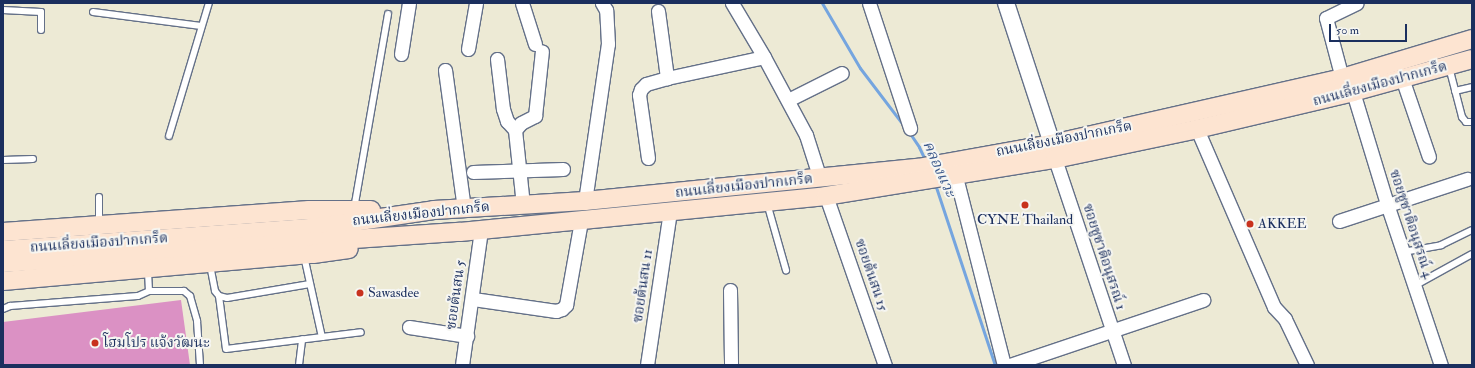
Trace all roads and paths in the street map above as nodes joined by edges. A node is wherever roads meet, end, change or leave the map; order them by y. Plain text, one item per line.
1 (209, 3) edge
2 (409, 3) edge
3 (476, 3) edge
4 (522, 3) edge
5 (602, 3) edge
6 (732, 3) edge
7 (869, 3) edge
8 (1006, 3) edge
9 (1357, 3) edge
10 (3, 10) edge
11 (658, 10) dead end
12 (93, 12) dead end
13 (388, 14) dead end
14 (201, 26) junction
15 (41, 30) dead end
16 (1472, 39) edge
17 (468, 50) dead end
18 (401, 54) dead end
19 (764, 57) junction
20 (497, 58) dead end
21 (1472, 59) edge
22 (1449, 65) junction
23 (445, 70) dead end
24 (842, 73) dead end
25 (667, 78) junction
26 (1342, 78) junction
27 (1402, 78) junction
28 (1472, 87) edge
29 (1455, 91) junction
30 (1353, 92) junction
31 (788, 100) junction
32 (1472, 122) edge
33 (910, 128) dead end
34 (1196, 128) junction
35 (515, 130) junction
36 (169, 136) dead end
37 (1054, 151) junction
38 (1429, 157) dead end
39 (648, 158) dead end
40 (33, 159) dead end
41 (3, 160) edge
42 (563, 169) dead end
43 (952, 169) junction
44 (519, 170) junction
45 (473, 172) dead end
46 (920, 174) junction
47 (820, 179) junction
48 (1467, 179) dead end
49 (826, 196) junction
50 (99, 197) dead end
51 (585, 201) junction
52 (766, 202) junction
53 (1387, 204) junction
54 (522, 205) junction
55 (464, 208) junction
56 (354, 210) junction
57 (434, 210) junction
58 (670, 212) junction
59 (581, 221) junction
60 (1339, 221) dead end
61 (99, 225) junction
62 (481, 230) junction
63 (1472, 230) edge
64 (460, 232) junction
65 (7, 235) edge
66 (181, 243) junction
67 (3, 250) edge
68 (1403, 252) junction
69 (1472, 254) edge
70 (304, 255) junction
71 (3, 263) edge
72 (210, 263) junction
73 (148, 269) junction
74 (786, 270) dead end
75 (3, 271) edge
76 (11, 281) edge
77 (310, 284) junction
78 (1414, 286) junction
79 (730, 290) dead end
80 (148, 291) junction
81 (219, 296) junction
82 (472, 299) junction
83 (1203, 300) dead end
84 (3, 309) edge
85 (408, 327) dead end
86 (1112, 331) junction
87 (361, 332) dead end
88 (467, 336) junction
89 (322, 337) junction
90 (302, 339) junction
91 (200, 365) edge
92 (299, 365) edge
93 (462, 365) edge
94 (647, 365) edge
95 (731, 365) edge
96 (885, 365) edge
97 (1004, 365) edge
98 (1010, 365) edge
99 (1124, 365) edge
100 (1307, 365) edge
101 (1441, 365) edge

1 - 14 lane
2 - 18 street
3 - 17 street
4 - 35 street
5 - 51 street
6 - 19 street
7 - 33 street
8 - 37 street
9 - 26 street
10 - 15 lane
11 - 25 street
12 - 14 lane
13 - 56 lane
14 - 36 lane
16 - 26 main road, ถนนเลี่ยงเมืองปากเกร็ด
19 - 25 street
19 - 31 street
20 - 35 street
21 - 22 main road, ถนนเลี่ยงเมืองปากเกร็ด
22 - 27 main road, ถนนเลี่ยงเมืองปากเกร็ด
22 - 29 lane
23 - 55 street
24 - 31 street
25 - 39 street
26 - 37 main road, ถนนเลี่ยงเมืองปากเกร็ด
27 - 30 main road, ถนนเลี่ยงเมืองปากเกร็ด
27 - 38 street
28 - 29 lane
29 - 32 lane
30 - 34 main road, ถนนเลี่ยงเมืองปากเกร็ด
30 - 53 street, ซอยชูชาติอนุสรณ์ 4
31 - 47 street
34 - 37 main road, ถนนเลี่ยงเมืองปากเกร็ด
34 - 100 street
35 - 44 street
37 - 43 main road, ถนนเลี่ยงเมืองปากเกร็ด
37 - 86 street, ซอยชูชาติอนุสรณ์ 1
40 - 41 lane
42 - 44 street
43 - 46 main road, ถนนเลี่ยงเมืองปากเกร็ด
43 - 97 street
44 - 45 street
44 - 54 street
46 - 47 main road, ถนนเลี่ยงเมืองปากเกร็ด
46 - 49 main road, ถนนเลี่ยงเมืองปากเกร็ด
47 - 51 main road, ถนนเลี่ยงเมืองปากเกร็ด
48 - 53 street
49 - 52 main road, ถนนเลี่ยงเมืองปากเกร็ด
49 - 96 street, ซอยต้นสน 15
50 - 61 lane
51 - 54 main road, ถนนเลี่ยงเมืองปากเกร็ด
52 - 58 main road, ถนนเลี่ยงเมืองปากเกร็ด
52 - 74 lane
53 - 60 street
53 - 68 street, ซอยชูชาติอนุสรณ์ 4
54 - 55 main road, ถนนเลี่ยงเมืองปากเกร็ด
55 - 57 main road, ถนนเลี่ยงเมืองปากเกร็ด
56 - 57 main road
56 - 61 main road
57 - 66 main road, ถนนเลี่ยงเมืองปากเกร็ด
58 - 59 main road, ถนนเลี่ยงเมืองปากเกร็ด
58 - 94 street, ซอยต้นสน 11
59 - 62 main road, ถนนเลี่ยงเมืองปากเกร็ด
59 - 82 street
61 - 65 main road
62 - 64 main road, ถนนเลี่ยงเมืองปากเกร็ด
62 - 82 street, ซอยต้นสน 5
63 - 68 lane
64 - 66 main road, ถนนเลี่ยงเมืองปากเกร็ด
64 - 70 main road
66 - 67 main road, ถนนเลี่ยงเมืองปากเกร็ด
66 - 71 main road, ถนนเลี่ยงเมืองปากเกร็ด
68 - 78 street, ซอยชูชาติอนุสรณ์ 4
69 - 78 lane
70 - 72 main road
70 - 77 lane
72 - 73 main road
72 - 81 lane
73 - 76 main road
73 - 80 lane
75 - 76 main road
77 - 81 lane
77 - 89 lane
78 - 101 street, ซอยชูชาติอนุสรณ์ 4
79 - 95 street
80 - 84 lane
80 - 91 lane
81 - 90 lane
82 - 88 street, ซอยต้นสน 5
83 - 86 street
85 - 88 street
86 - 98 street
86 - 99 street, ซอยชูชาติอนุสรณ์ 1
87 - 89 lane
88 - 93 street, ซอยต้นสน 5
89 - 90 lane
90 - 92 lane

